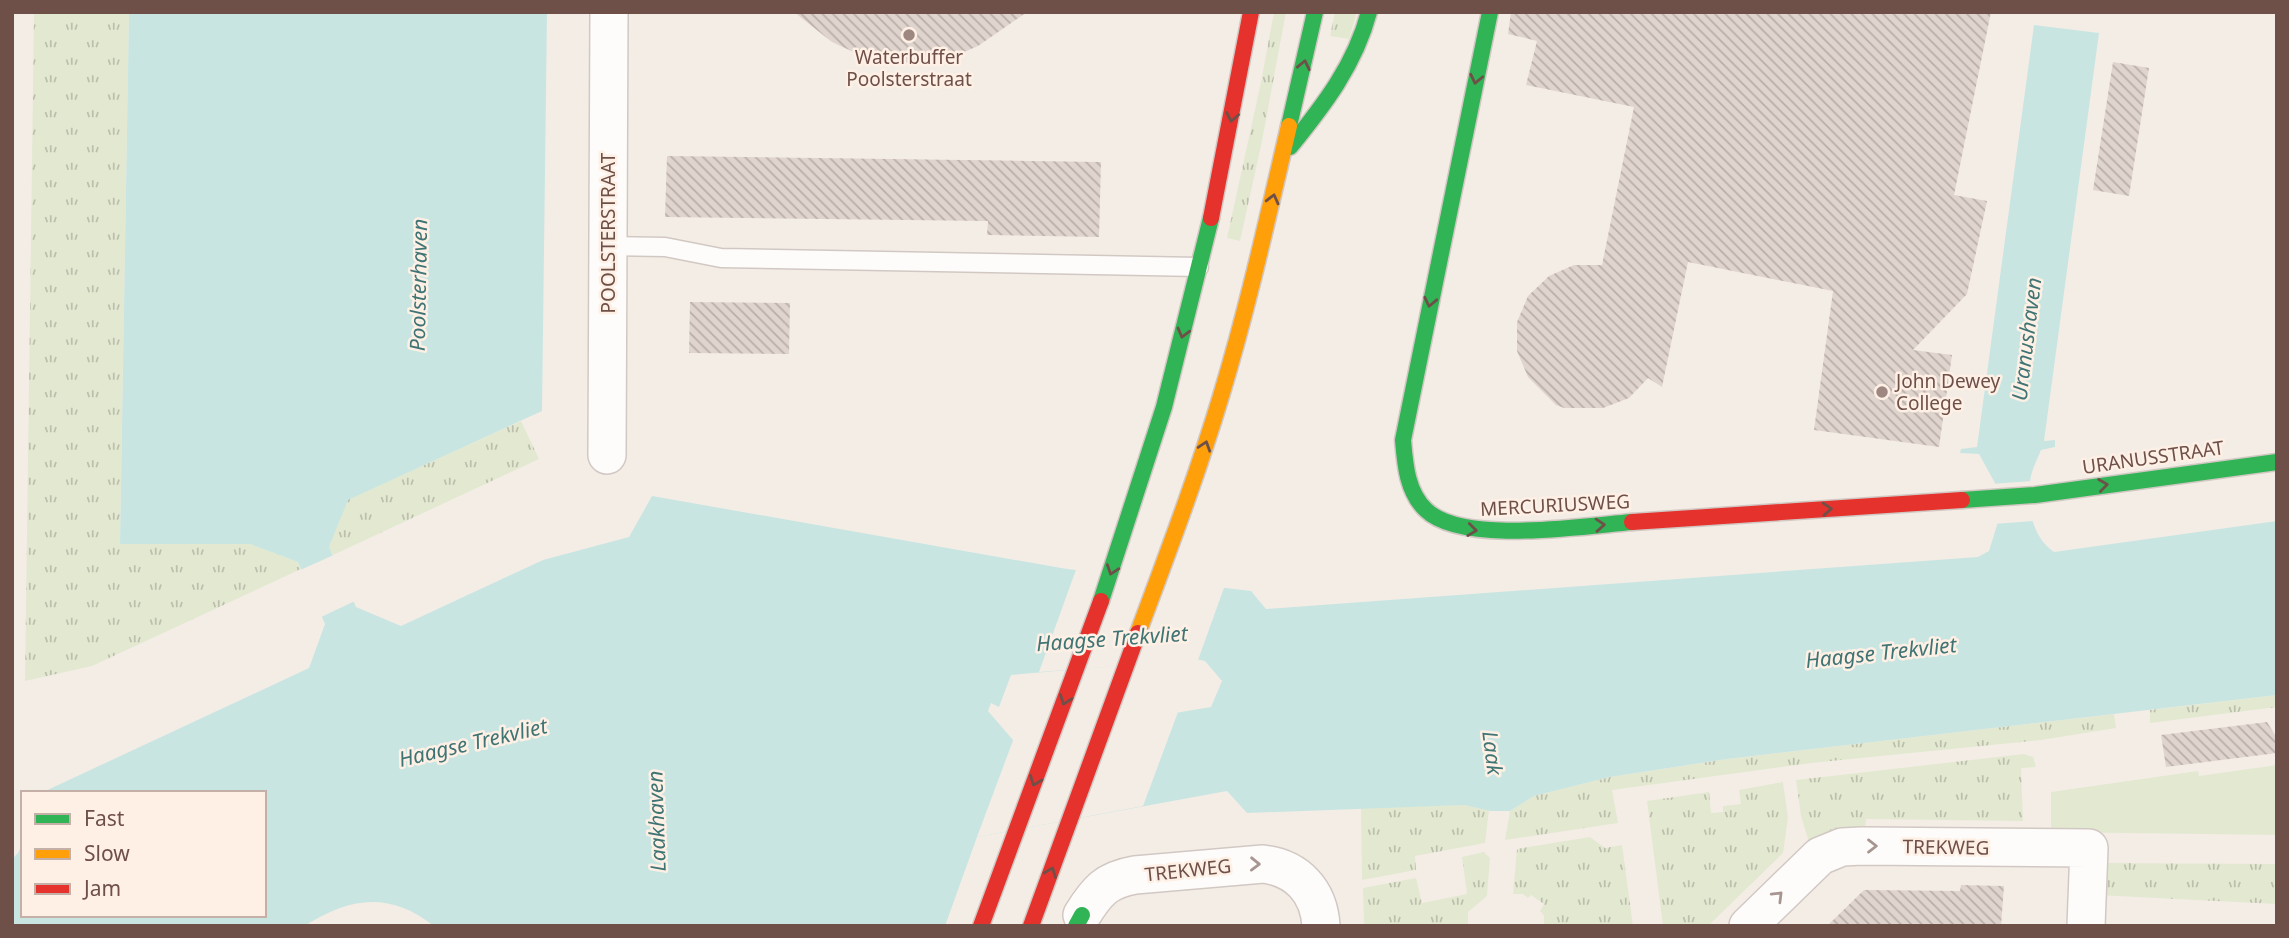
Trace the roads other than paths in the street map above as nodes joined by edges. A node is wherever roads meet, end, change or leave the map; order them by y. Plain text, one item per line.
1 (609, 12) edge
2 (1251, 12) edge
3 (1315, 12) edge
4 (1369, 12) edge
5 (1490, 12) edge
6 (1283, 156) junction
7 (607, 246) junction
8 (1199, 267) junction
9 (607, 455) dead end
10 (2277, 462) edge
11 (2035, 495) joint
12 (1079, 920) edge
13 (981, 926) edge
14 (1031, 926) edge
15 (1321, 926) edge
16 (1748, 926) edge
17 (2086, 926) edge

1 - 7 street, POOLSTERSTRAAT
2 -> 8 main road
6 -> 3 main road
4 - 6 main road
5 -> 11 main road, MERCURIUSWEG
14 -> 6 main road
7 - 8 lane
7 - 9 street, POOLSTERSTRAAT
8 -> 13 main road
11 -> 10 main road, URANUSSTRAAT
12 -> 15 street, TREKWEG
16 -> 17 street, TREKWEG

